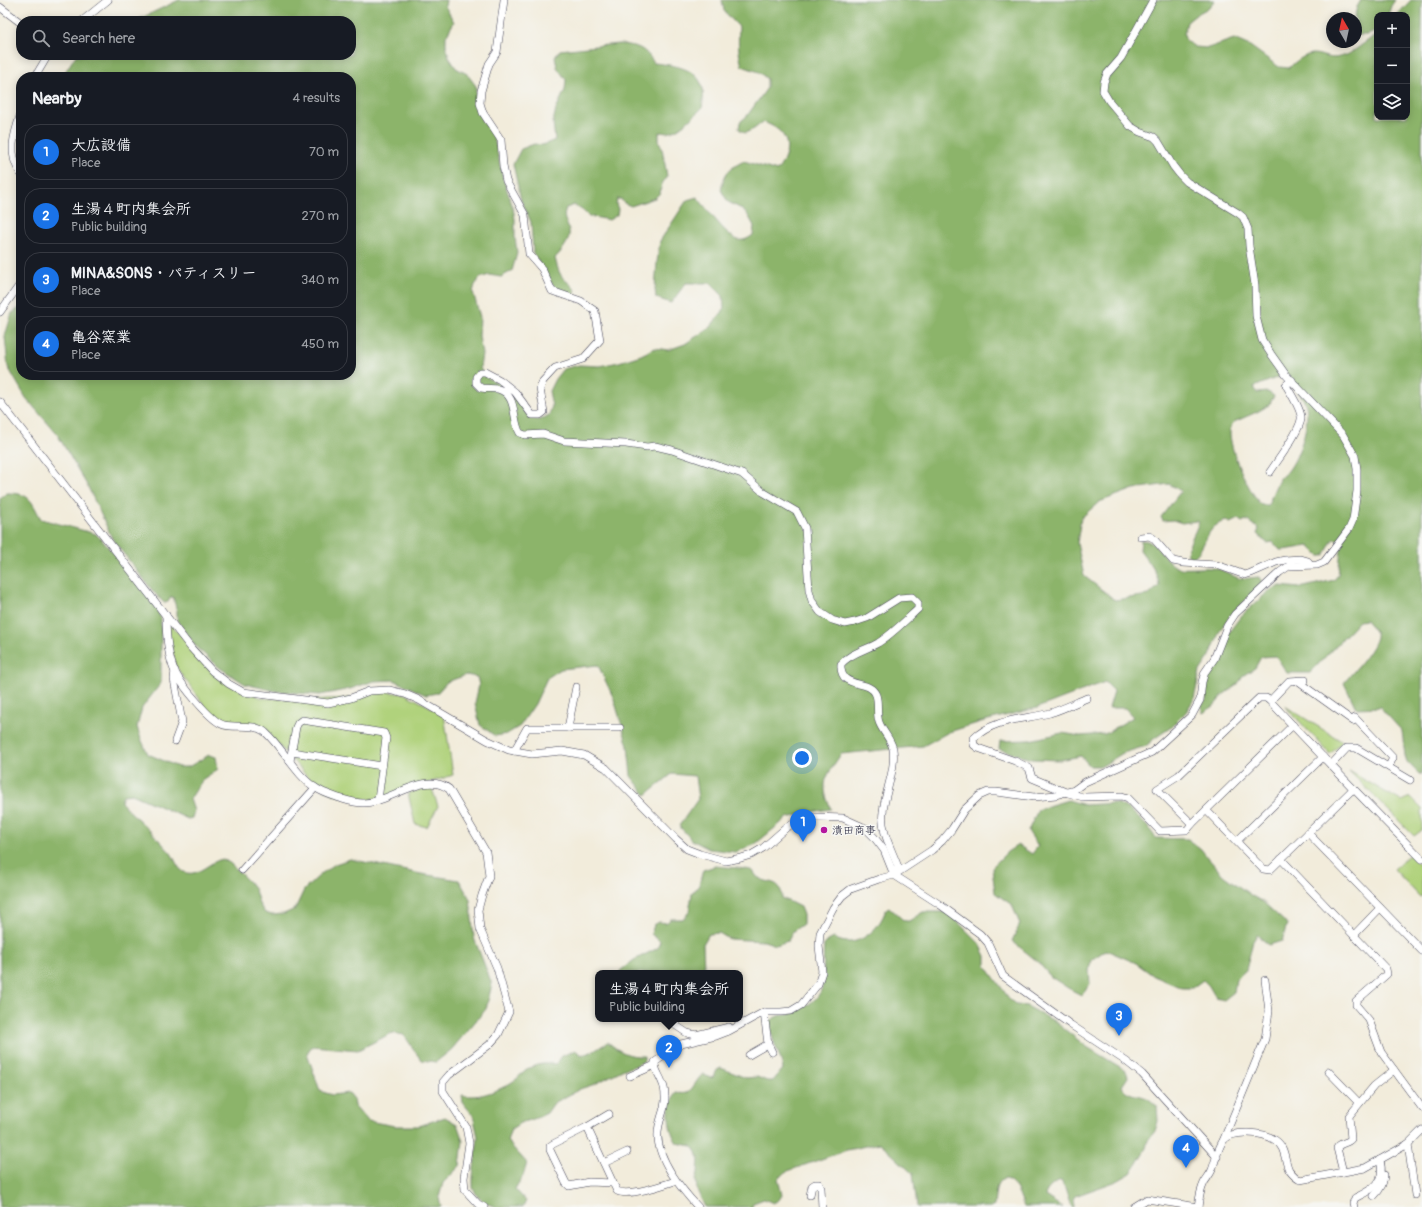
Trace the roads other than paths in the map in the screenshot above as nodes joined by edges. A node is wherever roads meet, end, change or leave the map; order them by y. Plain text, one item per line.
1 (108, 0) edge
2 (504, 0) edge
3 (1153, 0) edge
4 (0, 7) edge
5 (88, 16) edge
6 (16, 20) edge
7 (45, 60) edge
8 (38, 72) edge
9 (16, 127) edge
10 (16, 164) edge
11 (16, 290) edge
12 (0, 312) edge
13 (1292, 380) junction
14 (0, 402) edge
15 (1270, 472) dead end
16 (1141, 537) dead end
17 (1309, 564) junction
18 (166, 615) junction
19 (175, 671) junction
20 (1305, 680) dead end
21 (1297, 681) junction
22 (576, 687) dead end
23 (1087, 698) dead end
24 (1270, 701) junction
25 (1293, 726) junction
26 (568, 728) junction
27 (620, 728) dead end
28 (175, 740) dead end
29 (514, 751) junction
30 (292, 752) junction
31 (1323, 757) junction
32 (290, 761) junction
33 (1331, 765) junction
34 (382, 766) junction
35 (1389, 766) junction
36 (1410, 780) dead end
37 (315, 788) junction
38 (1353, 789) junction
39 (1066, 792) junction
40 (378, 800) junction
41 (1207, 811) junction
42 (1192, 824) junction
43 (1308, 834) junction
44 (1237, 841) junction
45 (1282, 859) junction
46 (1422, 859) edge
47 (242, 870) dead end
48 (894, 875) junction
49 (1380, 908) junction
50 (1354, 935) junction
51 (1422, 951) edge
52 (1265, 980) dead end
53 (764, 1012) junction
54 (671, 1022) edge
55 (735, 1028) junction
56 (768, 1044) junction
57 (772, 1052) dead end
58 (749, 1055) dead end
59 (655, 1064) junction
60 (1394, 1070) junction
61 (1328, 1071) dead end
62 (630, 1076) dead end
63 (1359, 1103) junction
64 (1422, 1108) edge
65 (609, 1114) dead end
66 (587, 1127) junction
67 (1422, 1130) edge
68 (1223, 1141) junction
69 (1408, 1144) junction
70 (627, 1152) dead end
71 (1217, 1157) junction
72 (1380, 1160) junction
73 (604, 1163) junction
74 (1383, 1170) junction
75 (1343, 1172) junction
76 (675, 1181) junction
77 (613, 1183) junction
78 (810, 1195) dead end
79 (1415, 1195) dead end
80 (1374, 1196) dead end
81 (484, 1207) edge
82 (698, 1207) edge
83 (822, 1207) edge
84 (1134, 1207) edge
85 (1198, 1207) edge
86 (1354, 1207) edge

1 - 5 street
2 - 48 street
3 - 13 street
4 - 6 street
7 - 8 street
9 - 10 street
11 - 12 street
13 - 15 street
13 - 17 street
14 - 18 street
16 - 17 street
17 - 39 street
18 - 19 street
18 - 29 street
19 - 28 street
19 - 32 street
20 - 21 street
21 - 24 street
21 - 35 street
22 - 26 street
23 - 39 street
24 - 25 street
24 - 42 street
25 - 31 street
25 - 41 street
26 - 27 street
26 - 29 street
29 - 48 street
30 - 32 street
30 - 34 street
30 - 34 street
31 - 33 street
31 - 44 street
32 - 37 street
33 - 35 street
33 - 38 street
34 - 40 street
35 - 36 street
37 - 40 street
37 - 47 street
38 - 43 street
38 - 46 street
39 - 42 street
39 - 48 street
40 - 81 street
41 - 42 street
41 - 44 street
43 - 45 street
43 - 49 street
44 - 45 street
45 - 50 street
48 - 53 street
48 - 71 street
49 - 50 street
49 - 51 street
50 - 60 street
52 - 68 street
53 - 55 street
53 - 56 street
54 - 55 street
55 - 59 street
56 - 57 street
56 - 58 street
59 - 62 street
59 - 76 street
60 - 63 street
60 - 64 street
61 - 63 street
63 - 75 street
65 - 66 street
66 - 73 street
66 - 77 street
67 - 69 street
68 - 71 street
68 - 75 street
69 - 72 street
69 - 79 street
70 - 73 street
71 - 85 street
72 - 74 street
72 - 75 street
73 - 77 street
74 - 80 street
74 - 86 street
76 - 77 street
76 - 82 street
78 - 83 street
84 - 85 street

